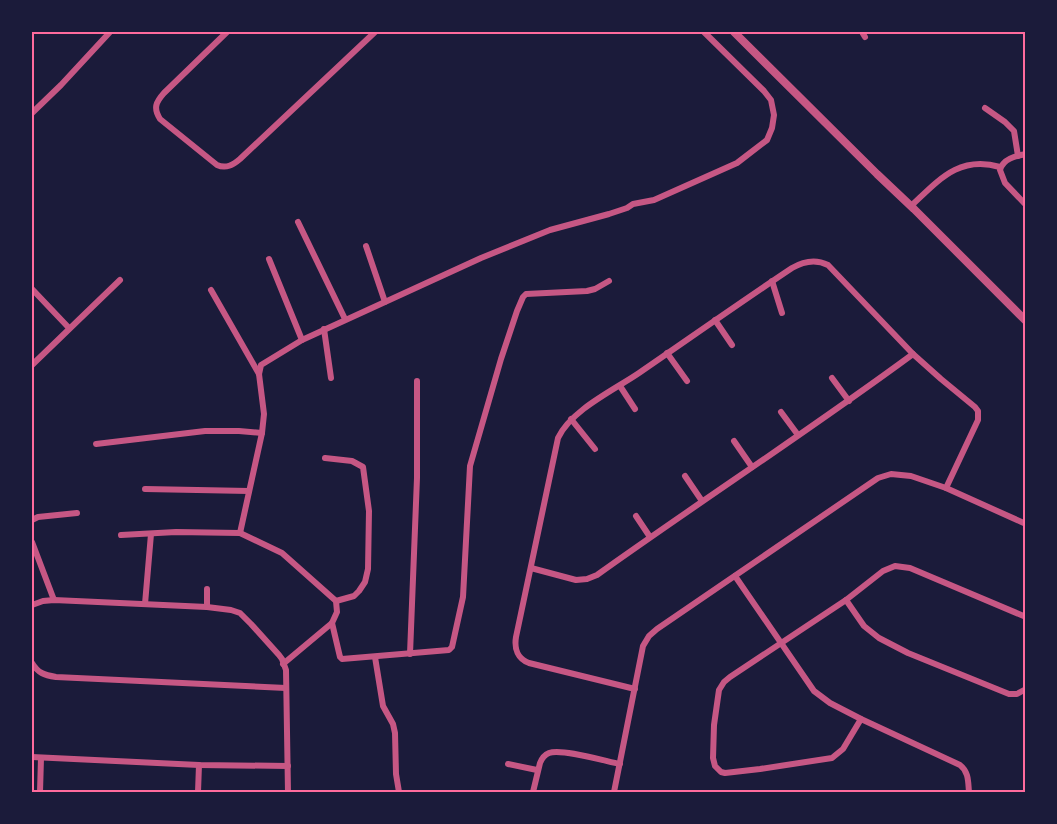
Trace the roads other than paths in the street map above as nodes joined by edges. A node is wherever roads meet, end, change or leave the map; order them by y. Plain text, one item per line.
1 (110, 32) edge
2 (227, 32) edge
3 (374, 32) edge
4 (704, 32) edge
5 (734, 32) edge
6 (985, 108) dead end
7 (32, 113) edge
8 (1022, 155) edge
9 (1000, 167) junction
10 (1026, 205) edge
11 (911, 206) junction
12 (298, 222) dead end
13 (366, 246) dead end
14 (268, 260) dead end
15 (120, 280) dead end
16 (772, 281) junction
17 (609, 282) dead end
18 (32, 290) edge
19 (211, 290) dead end
20 (385, 302) junction
21 (782, 313) dead end
22 (345, 320) junction
23 (715, 320) junction
24 (1026, 321) edge
25 (69, 328) junction
26 (324, 329) junction
27 (302, 340) junction
28 (732, 345) dead end
29 (667, 353) junction
30 (913, 354) junction
31 (32, 365) edge
32 (259, 374) junction
33 (331, 378) dead end
34 (832, 378) dead end
35 (417, 381) dead end
36 (687, 381) dead end
37 (620, 386) junction
38 (849, 401) junction
39 (635, 409) dead end
40 (781, 412) dead end
41 (571, 419) junction
42 (262, 433) junction
43 (798, 435) junction
44 (734, 441) dead end
45 (96, 444) dead end
46 (595, 449) dead end
47 (325, 458) dead end
48 (752, 467) junction
49 (685, 476) dead end
50 (946, 488) junction
51 (145, 489) dead end
52 (249, 491) junction
53 (702, 501) junction
54 (77, 513) dead end
55 (636, 516) dead end
56 (32, 520) edge
57 (1026, 524) edge
58 (240, 533) junction
59 (151, 534) junction
60 (121, 535) dead end
61 (650, 537) junction
62 (32, 542) edge
63 (531, 568) junction
64 (735, 576) junction
65 (207, 589) dead end
66 (54, 600) junction
67 (846, 600) junction
68 (336, 601) junction
69 (146, 604) junction
70 (32, 605) edge
71 (207, 607) junction
72 (1026, 617) edge
73 (332, 623) junction
74 (780, 643) junction
75 (410, 654) junction
76 (375, 657) junction
77 (32, 663) edge
78 (284, 663) junction
79 (286, 688) junction
80 (635, 689) junction
81 (1026, 689) edge
82 (861, 719) junction
83 (32, 757) edge
84 (41, 758) junction
85 (508, 764) dead end
86 (620, 764) junction
87 (199, 765) junction
88 (288, 766) junction
89 (537, 770) junction
90 (40, 792) edge
91 (198, 792) edge
92 (288, 792) edge
93 (399, 792) edge
94 (533, 792) edge
95 (614, 792) edge
96 (969, 792) edge

1 - 7 street
2 - 3 street
4 - 20 street
5 - 11 street
6 - 8 street
8 - 9 street
9 - 10 street
9 - 11 street
11 - 24 street
12 - 22 street
13 - 20 street
14 - 27 street
15 - 25 street
16 - 21 street
16 - 23 street
16 - 30 street
17 - 75 street
18 - 25 street
19 - 32 street
20 - 22 street
22 - 26 street
23 - 28 street
23 - 29 street
25 - 31 street
26 - 27 street
26 - 33 street
27 - 32 street
29 - 36 street
29 - 37 street
30 - 38 street
30 - 50 street
32 - 42 street
34 - 38 street
35 - 75 street
37 - 39 street
37 - 41 street
38 - 43 street
40 - 43 street
41 - 46 street
41 - 63 street
42 - 45 street
42 - 52 street
43 - 48 street
44 - 48 street
47 - 68 street
48 - 53 street
49 - 53 street
50 - 57 street
50 - 64 street
51 - 52 street
52 - 58 street
53 - 61 street
54 - 56 street
55 - 61 street
58 - 59 street
58 - 68 street
59 - 60 street
59 - 69 street
61 - 63 street
62 - 66 street
63 - 80 street
64 - 74 street
64 - 80 street
65 - 71 street
66 - 69 street
66 - 70 street
67 - 72 street
67 - 74 street
67 - 81 street
68 - 73 street
69 - 71 street
71 - 78 street
73 - 76 street
73 - 78 street
74 - 82 street
74 - 82 street
75 - 76 street
76 - 93 street
77 - 79 street
78 - 79 street
79 - 88 street
80 - 86 street
82 - 96 street
83 - 84 street
84 - 87 street
84 - 90 street
85 - 89 street
86 - 89 street
86 - 95 street
87 - 88 street
87 - 91 street
88 - 92 street
89 - 94 street

